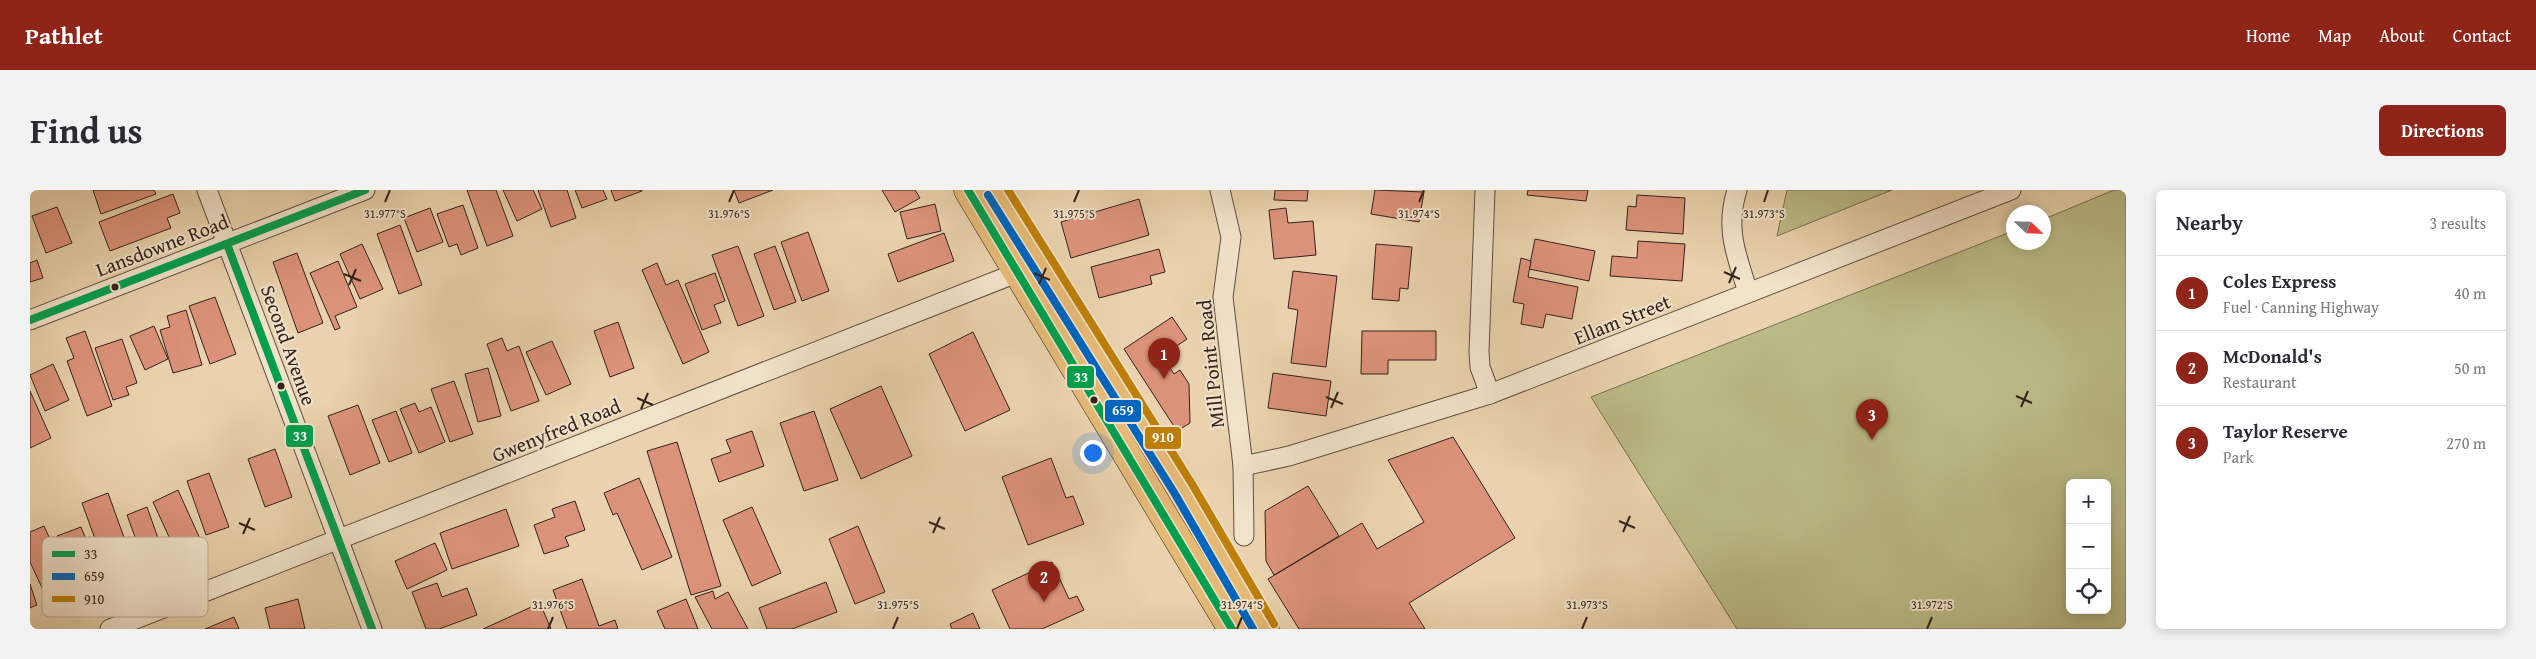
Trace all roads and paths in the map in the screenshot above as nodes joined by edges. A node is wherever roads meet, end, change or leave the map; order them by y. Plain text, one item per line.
1 (207, 190) edge
2 (366, 190) edge
3 (968, 190) edge
4 (996, 190) edge
5 (1220, 190) edge
6 (1484, 190) edge
7 (1737, 190) edge
8 (2011, 190) edge
9 (227, 244) junction
10 (1020, 272) junction
11 (1748, 292) junction
12 (30, 320) edge
13 (1490, 394) junction
14 (1243, 466) junction
15 (1244, 536) dead end
16 (337, 540) junction
17 (208, 591) edge
18 (141, 617) edge
19 (110, 629) edge
20 (372, 629) edge
21 (1232, 629) edge
22 (1265, 629) edge

1 - 9 street, Second Avenue
2 - 9 street, Lansdowne Road
3 - 10 highway
4 - 22 highway
5 - 14 street, Mill Point Road
6 - 13 street
7 - 11 street
8 - 11 street, Ellam Street
9 - 12 street, Lansdowne Road
9 - 16 street, Second Avenue
10 - 16 street, Gwenyfred Road
10 - 21 highway
11 - 13 street, Ellam Street
13 - 14 street, Ellam Street
14 - 15 street, Mill Point Road
16 - 17 street, Gwenyfred Road
16 - 20 street, Second Avenue
18 - 19 street, Gwenyfred Road

